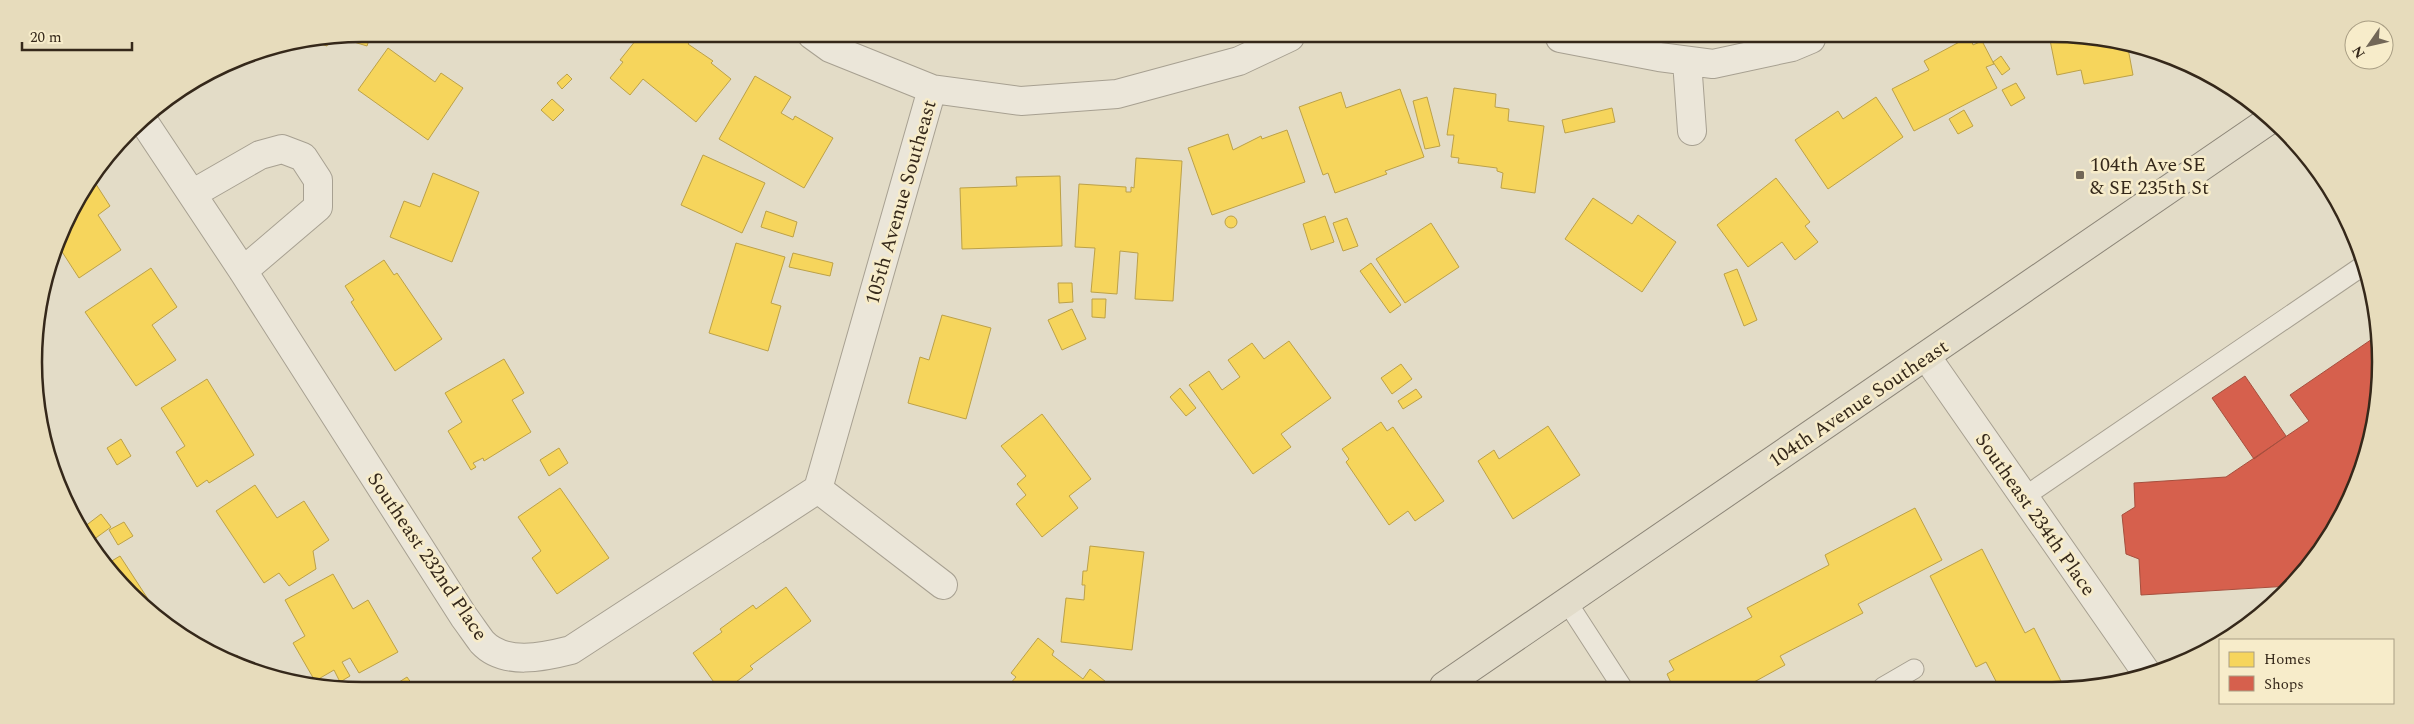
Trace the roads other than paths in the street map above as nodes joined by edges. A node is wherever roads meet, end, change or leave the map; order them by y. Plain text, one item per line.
1 (822, 42) edge
2 (1279, 42) edge
3 (1583, 42) edge
4 (1804, 42) edge
5 (1687, 60) junction
6 (932, 89) junction
7 (2265, 123) edge
8 (147, 126) edge
9 (1692, 131) dead end
10 (192, 194) junction
11 (2358, 269) edge
12 (243, 270) junction
13 (1926, 356) junction
14 (818, 489) junction
15 (2024, 497) junction
16 (942, 585) dead end
17 (1567, 602) junction
18 (2144, 668) edge
19 (1914, 669) dead end
20 (1450, 682) edge
21 (1619, 682) edge
22 (1892, 682) edge

1 - 6 street
2 - 6 street, 105th Avenue Southeast
3 - 5 street
4 - 5 street
5 - 9 street
6 - 14 street, 105th Avenue Southeast
7 - 13 main road, 104th Avenue Southeast
8 - 10 street, Southeast 232nd Place
10 - 12 street, Southeast 232nd Place
10 - 12 street
11 - 15 lane
12 - 14 street, Southeast 232nd Place
13 - 15 street, Southeast 234th Place
13 - 17 main road, 104th Avenue Southeast
14 - 16 street
15 - 18 street, Southeast 234th Place
17 - 20 main road, 104th Avenue Southeast
17 - 21 lane
19 - 22 lane

